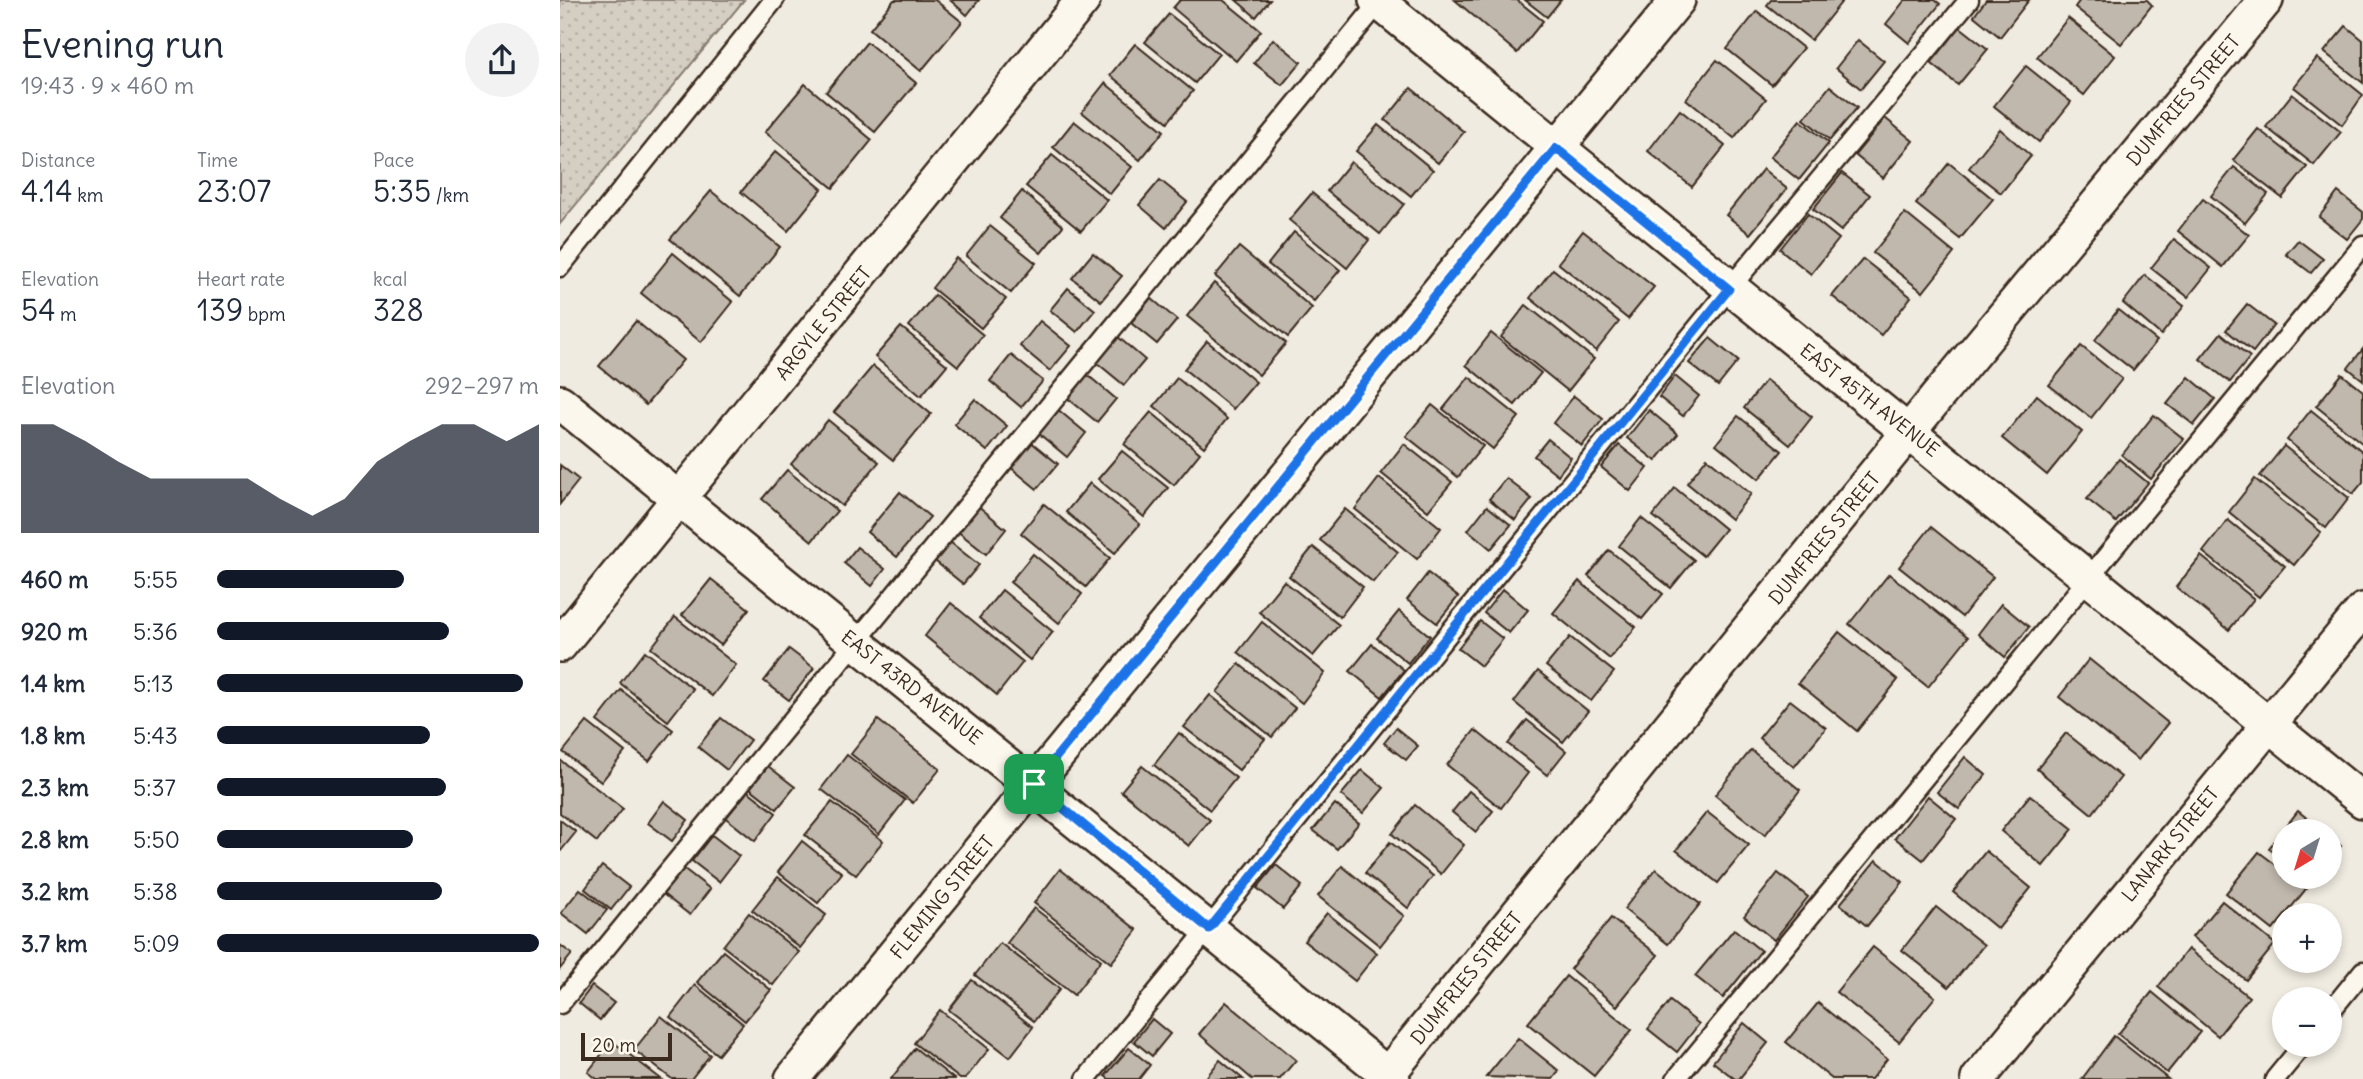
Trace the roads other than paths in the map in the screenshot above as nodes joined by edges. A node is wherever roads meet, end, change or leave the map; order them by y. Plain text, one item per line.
1 (775, 0) edge
2 (1083, 0) edge
3 (1678, 0) edge
4 (1969, 0) edge
5 (2266, 0) edge
6 (1378, 1) edge
7 (1556, 148) junction
8 (2363, 245) edge
9 (560, 267) edge
10 (1729, 289) junction
11 (560, 402) edge
12 (1909, 431) junction
13 (681, 499) junction
14 (2090, 578) junction
15 (2363, 610) edge
16 (855, 642) junction
17 (560, 645) edge
18 (2268, 725) junction
19 (1034, 784) junction
20 (2363, 801) edge
21 (1209, 929) junction
22 (2363, 971) edge
23 (2342, 997) edge
24 (560, 1004) edge
25 (2293, 1057) edge
26 (1388, 1078) edge
27 (792, 1079) edge
28 (1086, 1079) edge
29 (1676, 1079) edge
30 (1978, 1079) edge
31 (2275, 1079) edge

1 - 9 lane
2 - 13 street, ARGYLE STREET
3 - 7 street, FLEMING STREET
4 - 10 lane
5 - 12 street, DUMFRIES STREET
6 - 7 street, EAST 45TH AVENUE
6 - 16 lane
7 - 10 street, EAST 45TH AVENUE
7 - 19 street, FLEMING STREET
8 - 14 lane
10 - 12 street, EAST 45TH AVENUE
10 - 21 lane
11 - 13 street, EAST 43RD AVENUE
12 - 14 street, EAST 45TH AVENUE
12 - 26 street, DUMFRIES STREET
13 - 16 street, EAST 43RD AVENUE
13 - 17 street, ARGYLE STREET
14 - 18 street, EAST 45TH AVENUE
14 - 29 lane
15 - 18 street, LANARK STREET
16 - 19 street, EAST 43RD AVENUE
16 - 24 lane
18 - 20 street, EAST 45TH AVENUE
18 - 30 street, LANARK STREET
19 - 21 street, EAST 43RD AVENUE
19 - 27 street, FLEMING STREET
21 - 26 street, EAST 43RD AVENUE
21 - 28 lane
22 - 23 lane
25 - 31 lane

